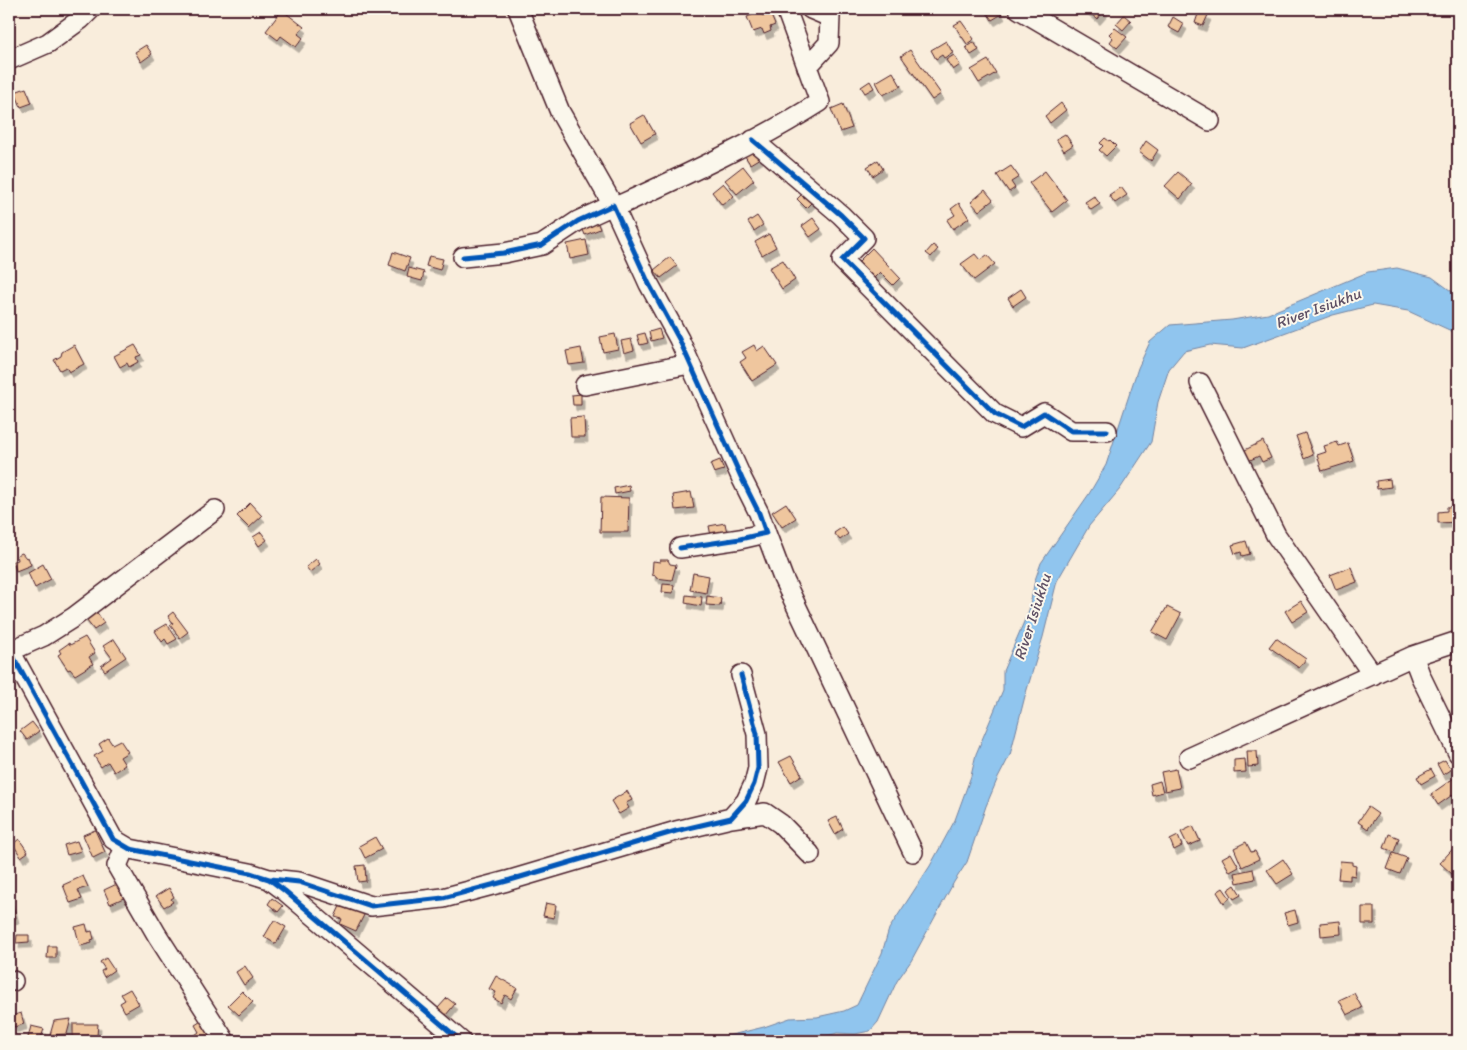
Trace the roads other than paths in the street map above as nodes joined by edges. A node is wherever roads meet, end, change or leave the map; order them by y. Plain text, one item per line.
1 (91, 9) edge
2 (518, 9) edge
3 (786, 9) edge
4 (811, 9) edge
5 (1019, 9) edge
6 (9, 60) edge
7 (807, 67) junction
8 (1210, 121) dead end
9 (753, 140) junction
10 (613, 205) junction
11 (463, 257) dead end
12 (689, 364) junction
13 (1200, 383) dead end
14 (586, 385) dead end
15 (1107, 431) dead end
16 (215, 510) dead end
17 (766, 533) junction
18 (680, 548) dead end
19 (1458, 641) edge
20 (9, 650) edge
21 (1414, 656) junction
22 (741, 675) dead end
23 (1373, 675) junction
24 (1458, 753) edge
25 (1189, 758) dead end
26 (731, 818) junction
27 (124, 847) junction
28 (913, 852) dead end
29 (810, 854) dead end
30 (269, 879) junction
31 (225, 1041) edge
32 (461, 1041) edge

1 - 6 street
2 - 10 street
3 - 7 street
4 - 7 street
5 - 8 street
7 - 9 street
9 - 10 street
9 - 15 street
10 - 11 street
10 - 12 street
12 - 14 street
12 - 17 street
13 - 23 street
16 - 20 street
17 - 18 street
17 - 28 street
19 - 21 street
20 - 27 street
21 - 23 street
21 - 24 street
22 - 26 street
23 - 25 street
26 - 29 street
26 - 30 street
27 - 30 street
27 - 31 street
30 - 32 street

